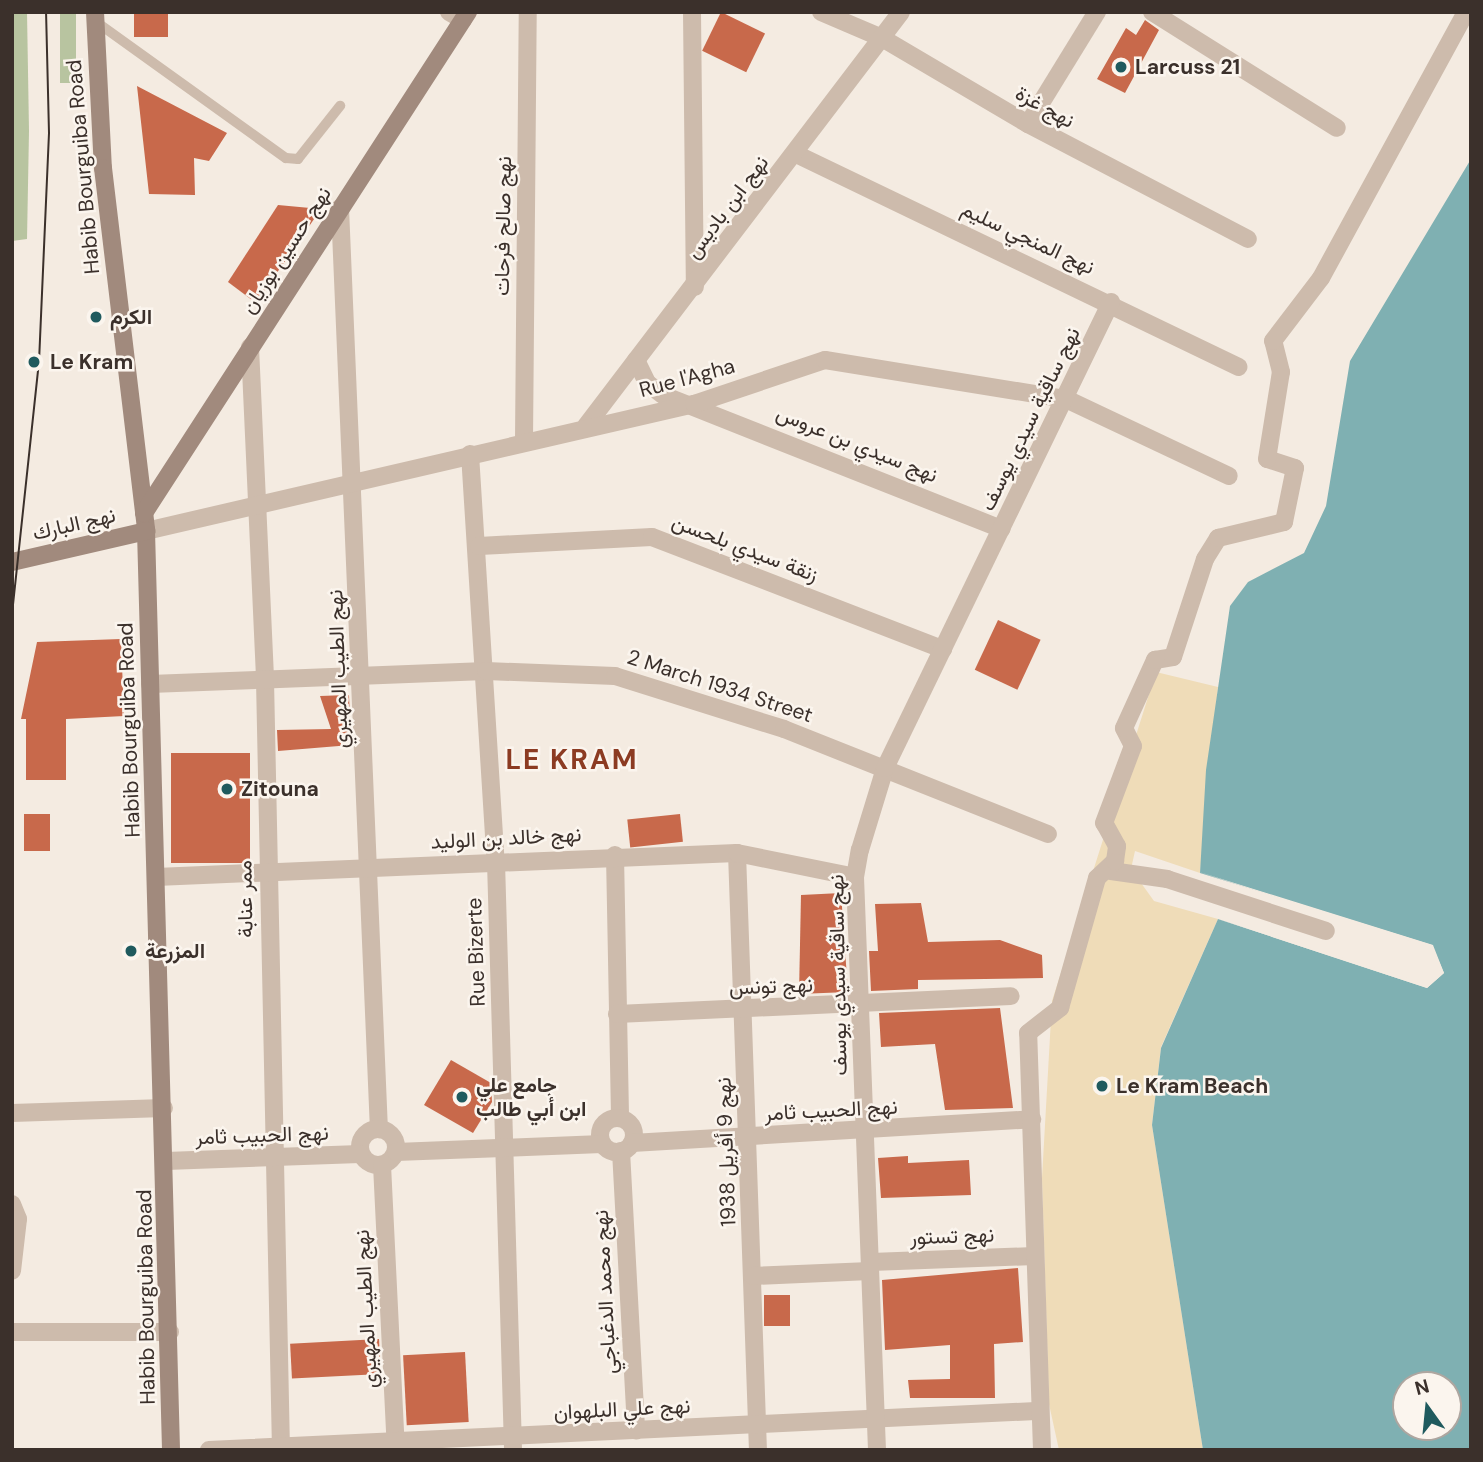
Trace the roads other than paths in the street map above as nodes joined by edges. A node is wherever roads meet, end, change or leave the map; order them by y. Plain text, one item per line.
1 (528, 12) edge
2 (692, 12) edge
3 (821, 12) edge
4 (901, 12) edge
5 (1097, 12) edge
6 (1152, 12) edge
7 (1466, 12) edge
8 (460, 15) edge
9 (94, 16) edge
10 (882, 38) junction
11 (340, 106) dead end
12 (1028, 124) junction
13 (1337, 128) dead end
14 (796, 154) junction
15 (340, 208) junction
16 (1248, 239) dead end
17 (695, 287) junction
18 (1111, 302) junction
19 (250, 347) junction
20 (636, 360) junction
21 (1238, 367) dead end
22 (1066, 400) junction
23 (694, 404) junction
24 (586, 426) junction
25 (524, 440) junction
26 (470, 454) junction
27 (1229, 476) dead end
28 (353, 481) junction
29 (255, 505) junction
30 (145, 522) junction
31 (1001, 529) junction
32 (479, 546) junction
33 (12, 562) edge
34 (943, 649) junction
35 (486, 671) junction
36 (362, 677) junction
37 (265, 680) junction
38 (150, 684) junction
39 (885, 768) junction
40 (1048, 834) dead end
41 (737, 853) junction
42 (615, 855) junction
43 (496, 862) junction
44 (368, 869) junction
45 (1111, 871) junction
46 (268, 872) junction
47 (156, 877) junction
48 (855, 877) junction
49 (1326, 931) dead end
50 (1011, 996) dead end
51 (859, 1005) junction
52 (744, 1010) junction
53 (617, 1014) junction
54 (164, 1108) junction
55 (12, 1113) edge
56 (620, 1118) junction
57 (1032, 1119) junction
58 (379, 1129) junction
59 (866, 1132) junction
60 (748, 1138) junction
61 (602, 1144) junction
62 (626, 1147) junction
63 (504, 1148) junction
64 (396, 1152) junction
65 (360, 1154) junction
66 (272, 1158) junction
67 (166, 1161) junction
68 (382, 1165) junction
69 (12, 1204) edge
70 (1034, 1256) junction
71 (870, 1267) junction
72 (12, 1270) edge
73 (752, 1276) junction
74 (12, 1332) edge
75 (170, 1332) junction
76 (1036, 1411) junction
77 (876, 1420) junction
78 (757, 1425) junction
79 (636, 1431) junction
80 (512, 1443) edge
81 (396, 1447) edge
82 (281, 1448) edge
83 (171, 1450) edge
84 (209, 1450) edge
85 (758, 1450) edge
86 (877, 1450) edge
87 (1042, 1450) edge

1 - 25 street, نهج صالح فرحات
2 - 17 street
3 - 10 street, نهج غزة
4 - 10 street, نهج ابن باديس
5 - 12 street
6 - 13 street
7 - 45 street
8 - 15 main road, نهج حسين بوزيان
9 - 11 lane
9 - 30 main road, Habib Bourguiba Road
10 - 12 street, نهج غزة
10 - 14 street, نهج ابن باديس
12 - 16 street, نهج غزة
14 - 17 street, نهج ابن باديس
14 - 18 street, نهج المنجي سليم
15 - 19 main road, نهج حسين بوزيان
15 - 28 street, نهج الطيب المهيري
17 - 20 street, نهج ابن باديس
18 - 21 street, نهج المنجي سليم
18 - 22 street, نهج ساقية سيدي يوسف
19 - 29 street, ممر عنابة
19 - 30 main road, نهج حسين بوزيان
20 - 23 street, نهج سيدي بن عروس
20 - 24 street, نهج ابن باديس
22 - 23 street, Rue l'Agha
22 - 27 street, Rue l'Agha
22 - 31 street, نهج ساقية سيدي يوسف
23 - 24 street, Rue l'Agha
23 - 31 street, نهج سيدي بن عروس
24 - 25 street, Rue l'Agha
25 - 26 street, Rue l'Agha
26 - 28 street, Rue l'Agha
26 - 32 street, Rue Bizerte
28 - 29 street, Rue l'Agha
28 - 36 street, نهج الطيب المهيري
29 - 30 street, Rue l'Agha
29 - 37 street, ممر عنابة
30 - 33 main road, نهج البارك
30 - 38 main road, Habib Bourguiba Road
31 - 34 street, نهج ساقية سيدي يوسف
32 - 34 street, زنقة سيدي بلحسن
32 - 35 street, Rue Bizerte
34 - 39 street, نهج ساقية سيدي يوسف
35 - 36 street, 2 March 1934 Street
35 - 39 street, 2 March 1934 Street
35 - 43 street, Rue Bizerte
36 - 37 street, 2 March 1934 Street
36 - 44 street, نهج الطيب المهيري
37 - 38 street, 2 March 1934 Street
37 - 46 street, ممر عنابة
38 - 47 main road, Habib Bourguiba Road
39 - 40 street, 2 March 1934 Street
39 - 48 street, نهج ساقية سيدي يوسف
41 - 42 street, نهج خالد بن الوليد
41 - 48 street, نهج خالد بن الوليد
41 - 52 street, نهج 9 أفريل 1938
42 - 43 street, نهج خالد بن الوليد
42 - 53 street
43 - 44 street, نهج خالد بن الوليد
43 - 63 street, Rue Bizerte
44 - 46 street, نهج خالد بن الوليد
44 - 58 street, نهج الطيب المهيري
45 - 49 street
45 - 57 street
46 - 47 street, نهج خالد بن الوليد
46 - 66 street, ممر عنابة
47 - 54 main road, Habib Bourguiba Road
48 - 51 street, نهج ساقية سيدي يوسف
50 - 51 street, نهج تونس
51 - 52 street, نهج تونس
51 - 59 street, نهج ساقية سيدي يوسف
52 - 53 street, نهج تونس
52 - 60 street, نهج 9 أفريل 1938
53 - 56 street
54 - 55 street
54 - 67 main road, Habib Bourguiba Road
56 - 61 street
56 - 62 street
57 - 59 street, نهج الحبيب ثامر
57 - 70 street
58 - 64 street
58 - 65 street
59 - 60 street, نهج الحبيب ثامر
59 - 71 street, نهج ساقية سيدي يوسف
60 - 62 street, نهج الحبيب ثامر
60 - 73 street, نهج 9 أفريل 1938
61 - 62 street
61 - 63 street
62 - 79 street, نهج محمد الدغباجي
63 - 64 street
63 - 80 street, Rue Bizerte
64 - 68 street
65 - 66 street, نهج الحبيب ثامر
65 - 68 street
66 - 67 street, نهج الحبيب ثامر
66 - 82 street, ممر عنابة
67 - 75 main road, Habib Bourguiba Road
68 - 81 street, نهج الطيب المهيري
69 - 72 street
70 - 71 street, نهج تستور
70 - 76 street
71 - 73 street, نهج تستور
71 - 77 street, نهج ساقية سيدي يوسف
73 - 78 street, نهج 9 أفريل 1938
74 - 75 street
75 - 83 main road, Habib Bourguiba Road
76 - 77 street, نهج علي البلهوان
76 - 87 street
77 - 78 street, نهج علي البلهوان
77 - 86 street, نهج ساقية سيدي يوسف
78 - 79 street, نهج علي البلهوان
78 - 85 street, نهج 9 أفريل 1938
79 - 80 street, نهج علي البلهوان
80 - 81 street, نهج علي البلهوان
81 - 82 street, نهج علي البلهوان
82 - 84 street, نهج علي البلهوان

